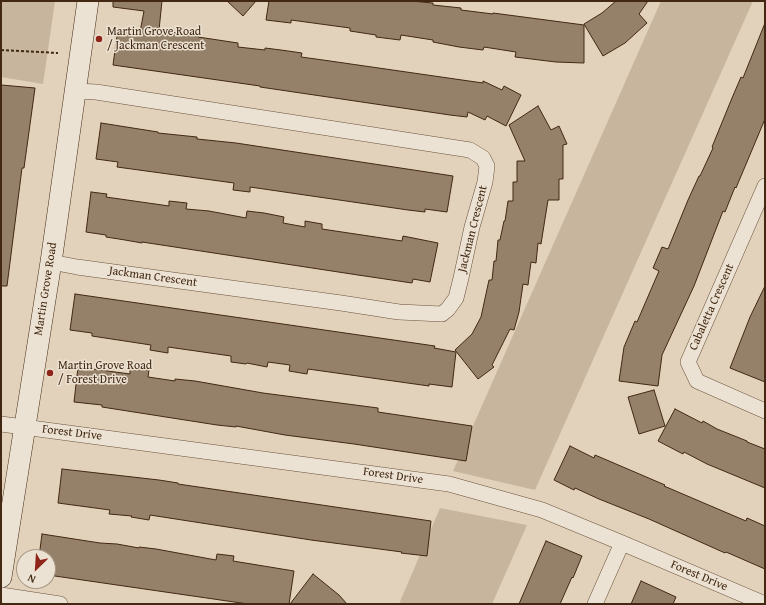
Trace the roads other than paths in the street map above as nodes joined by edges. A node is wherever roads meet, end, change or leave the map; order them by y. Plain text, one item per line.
1 (88, 1) edge
2 (76, 91) junction
3 (765, 186) edge
4 (50, 262) junction
5 (765, 411) edge
6 (1, 424) edge
7 (24, 428) junction
8 (622, 543) junction
9 (1, 577) edge
10 (1, 595) edge
11 (60, 604) edge
12 (595, 604) edge
13 (765, 604) edge

1 - 2 street, Martin Grove Road
2 - 4 street, Martin Grove Road
2 - 4 street, Jackman Crescent
3 - 5 street, Cabaletta Crescent
4 - 7 street, Martin Grove Road
6 - 7 street, Forest Drive
7 - 8 street, Forest Drive
7 - 9 street, Martin Grove Road
8 - 12 street
8 - 13 street, Forest Drive
10 - 11 street

